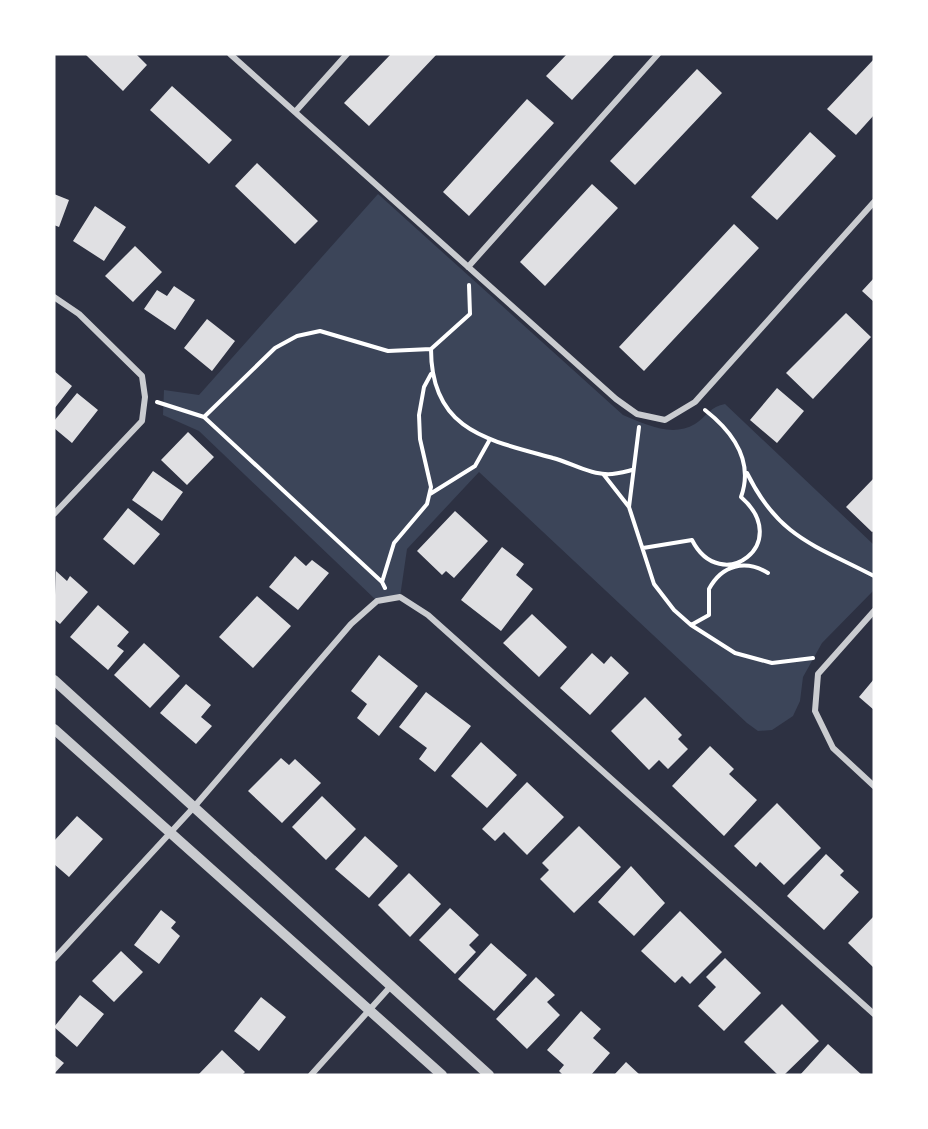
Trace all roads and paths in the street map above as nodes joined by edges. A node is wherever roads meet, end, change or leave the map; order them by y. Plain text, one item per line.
1 (230, 54) edge
2 (347, 54) edge
3 (658, 54) edge
4 (295, 112) junction
5 (874, 202) edge
6 (468, 267) junction
7 (54, 297) edge
8 (431, 349) junction
9 (431, 374) junction
10 (145, 398) junction
11 (694, 402) junction
12 (638, 414) junction
13 (204, 417) junction
14 (489, 441) junction
15 (633, 470) junction
16 (747, 472) junction
17 (604, 474) junction
18 (429, 495) junction
19 (629, 507) junction
20 (54, 514) edge
21 (643, 548) junction
22 (734, 565) junction
23 (768, 573) dead end
24 (874, 576) edge
25 (382, 582) junction
26 (390, 599) junction
27 (874, 611) edge
28 (691, 625) junction
29 (835, 653) junction
30 (54, 680) edge
31 (54, 729) edge
32 (874, 786) edge
33 (194, 807) junction
34 (170, 831) junction
35 (54, 959) edge
36 (390, 987) junction
37 (370, 1011) junction
38 (874, 1014) edge
39 (311, 1075) edge
40 (442, 1075) edge
41 (489, 1075) edge

1 - 4 street
2 - 4 street
3 - 6 street
4 - 6 street
5 - 11 street
6 - 8 path
6 - 12 street
7 - 10 street
8 - 9 path
8 - 13 path
9 - 14 path
9 - 18 path
10 - 13 path
10 - 20 street
11 - 12 street
11 - 16 path
12 - 15 path
13 - 25 path
14 - 17 path
14 - 18 path
15 - 17 path
15 - 19 path
16 - 22 path
16 - 24 path
17 - 19 path
18 - 25 path
19 - 21 path
21 - 22 path
21 - 28 path
22 - 23 path
22 - 28 path
25 - 26 path
26 - 33 street
26 - 38 street
27 - 29 street
28 - 29 path
29 - 32 street
30 - 33 street
31 - 34 street
33 - 34 street
33 - 36 street
34 - 35 street
34 - 37 street
36 - 37 street
36 - 41 street
37 - 39 street
37 - 40 street

